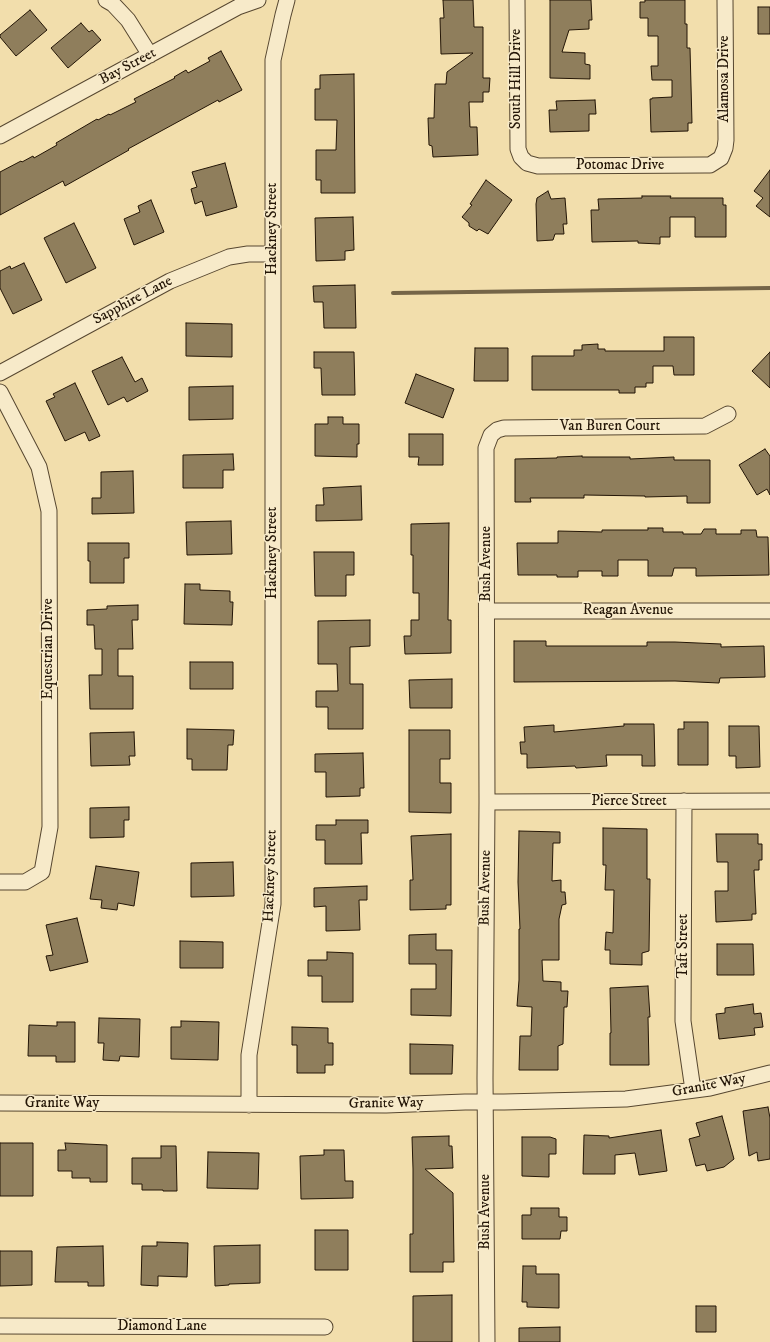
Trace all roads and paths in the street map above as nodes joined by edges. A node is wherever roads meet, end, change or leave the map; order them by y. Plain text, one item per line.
1 (106, 0) edge
2 (258, 0) edge
3 (286, 0) edge
4 (517, 0) edge
5 (725, 0) edge
6 (150, 55) junction
7 (0, 136) edge
8 (521, 157) joint
9 (721, 158) joint
10 (274, 254) junction
11 (0, 373) edge
12 (0, 392) edge
13 (728, 414) dead end
14 (491, 435) joint
15 (487, 611) junction
16 (770, 611) edge
17 (684, 801) junction
18 (770, 801) edge
19 (487, 802) junction
20 (0, 882) edge
21 (770, 1073) edge
22 (693, 1090) junction
23 (485, 1102) junction
24 (0, 1103) edge
25 (249, 1105) junction
26 (0, 1326) edge
27 (325, 1327) dead end
28 (487, 1342) edge

1 - 6 street
2 - 6 street, Bay Street
3 - 10 street, Hackney Street
4 - 8 street, South Hill Drive
5 - 9 street, Alamosa Drive
6 - 7 street, Bay Street
8 - 9 street, Potomac Drive
10 - 11 street, Sapphire Lane
10 - 25 street, Hackney Street
12 - 20 street, Equestrian Drive
13 - 14 street, Van Buren Court
14 - 15 street, Bush Avenue
15 - 16 street, Reagan Avenue
15 - 19 street, Bush Avenue
17 - 18 street, Pierce Street
17 - 19 street, Pierce Street
17 - 22 street, Taft Street
19 - 23 street, Bush Avenue
21 - 22 street, Granite Way
22 - 23 street, Granite Way
23 - 25 street, Granite Way
23 - 28 street, Bush Avenue
24 - 25 street, Granite Way
26 - 27 street, Diamond Lane

